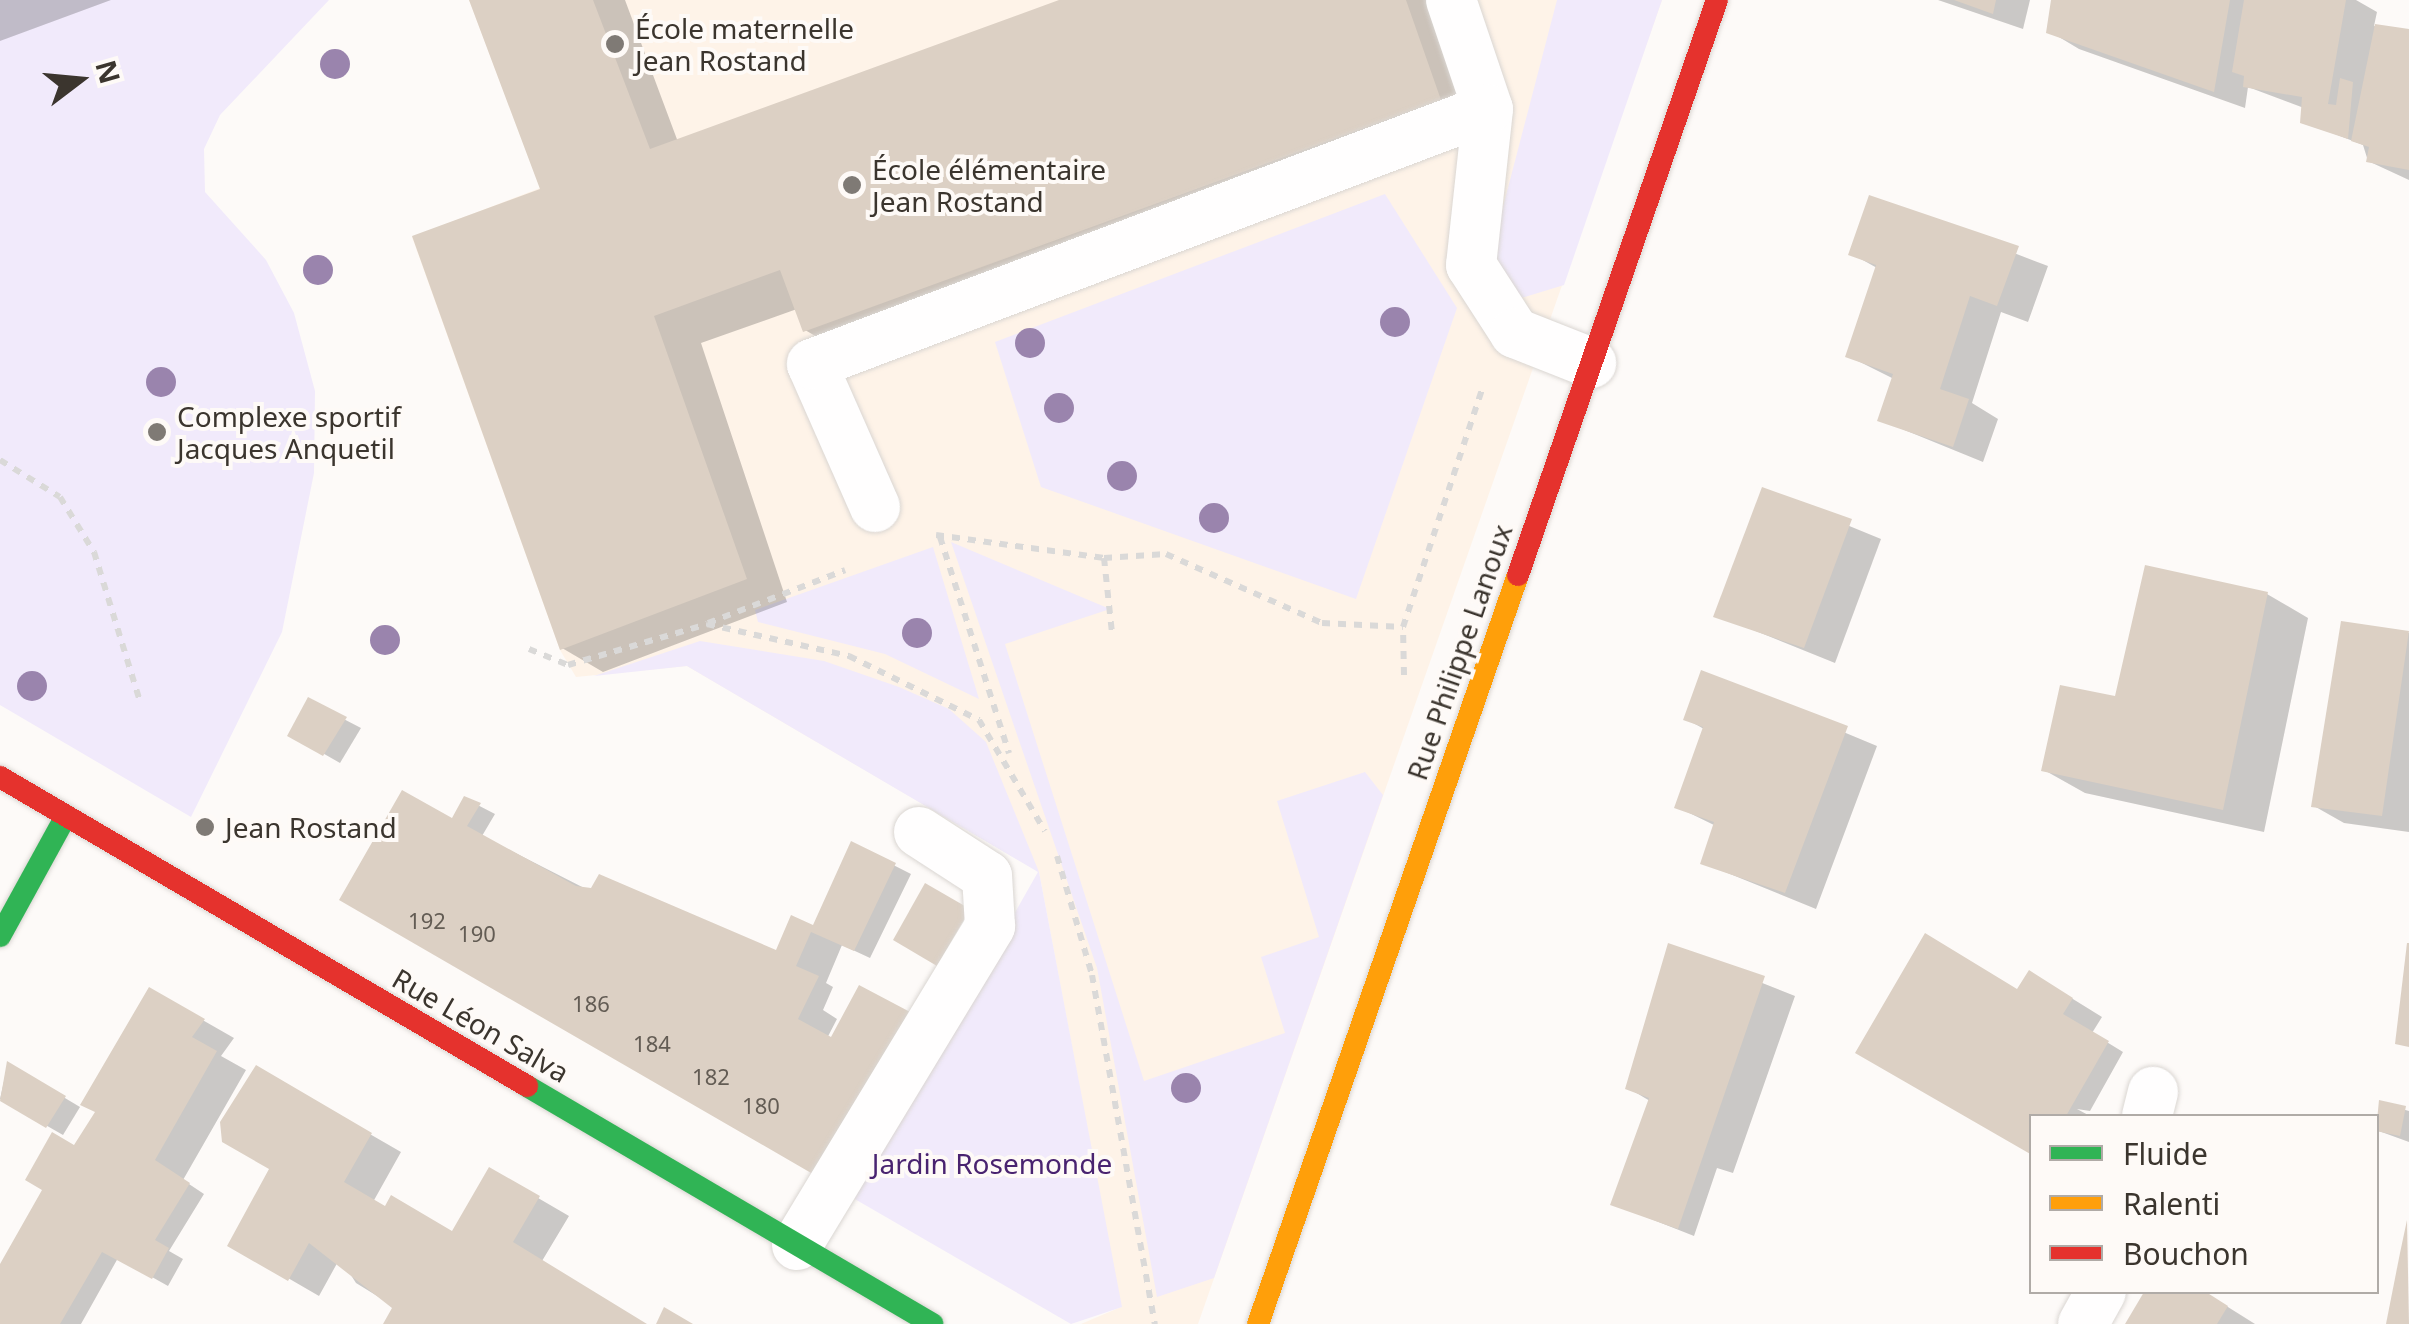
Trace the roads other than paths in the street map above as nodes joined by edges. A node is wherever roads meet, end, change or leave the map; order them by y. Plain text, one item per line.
1 (1452, 0) edge
2 (1717, 0) edge
3 (1488, 109) junction
4 (1591, 362) junction
5 (875, 507) road end
6 (0, 777) edge
7 (66, 816) junction
8 (919, 832) dead end
9 (0, 936) edge
10 (797, 1245) junction
11 (2101, 1294) edge
12 (932, 1324) edge
13 (1258, 1324) edge
14 (2083, 1324) edge

1 - 3 lane
2 - 4 street, Rue Philippe Lanoux
3 - 4 lane
3 - 5 lane
4 - 13 street, Rue Philippe Lanoux
6 - 7 street, Rue Léon Salva
7 - 9 street
7 - 10 street, Rue Léon Salva
8 - 10 lane
10 - 12 street, Rue Léon Salva
11 - 14 lane

